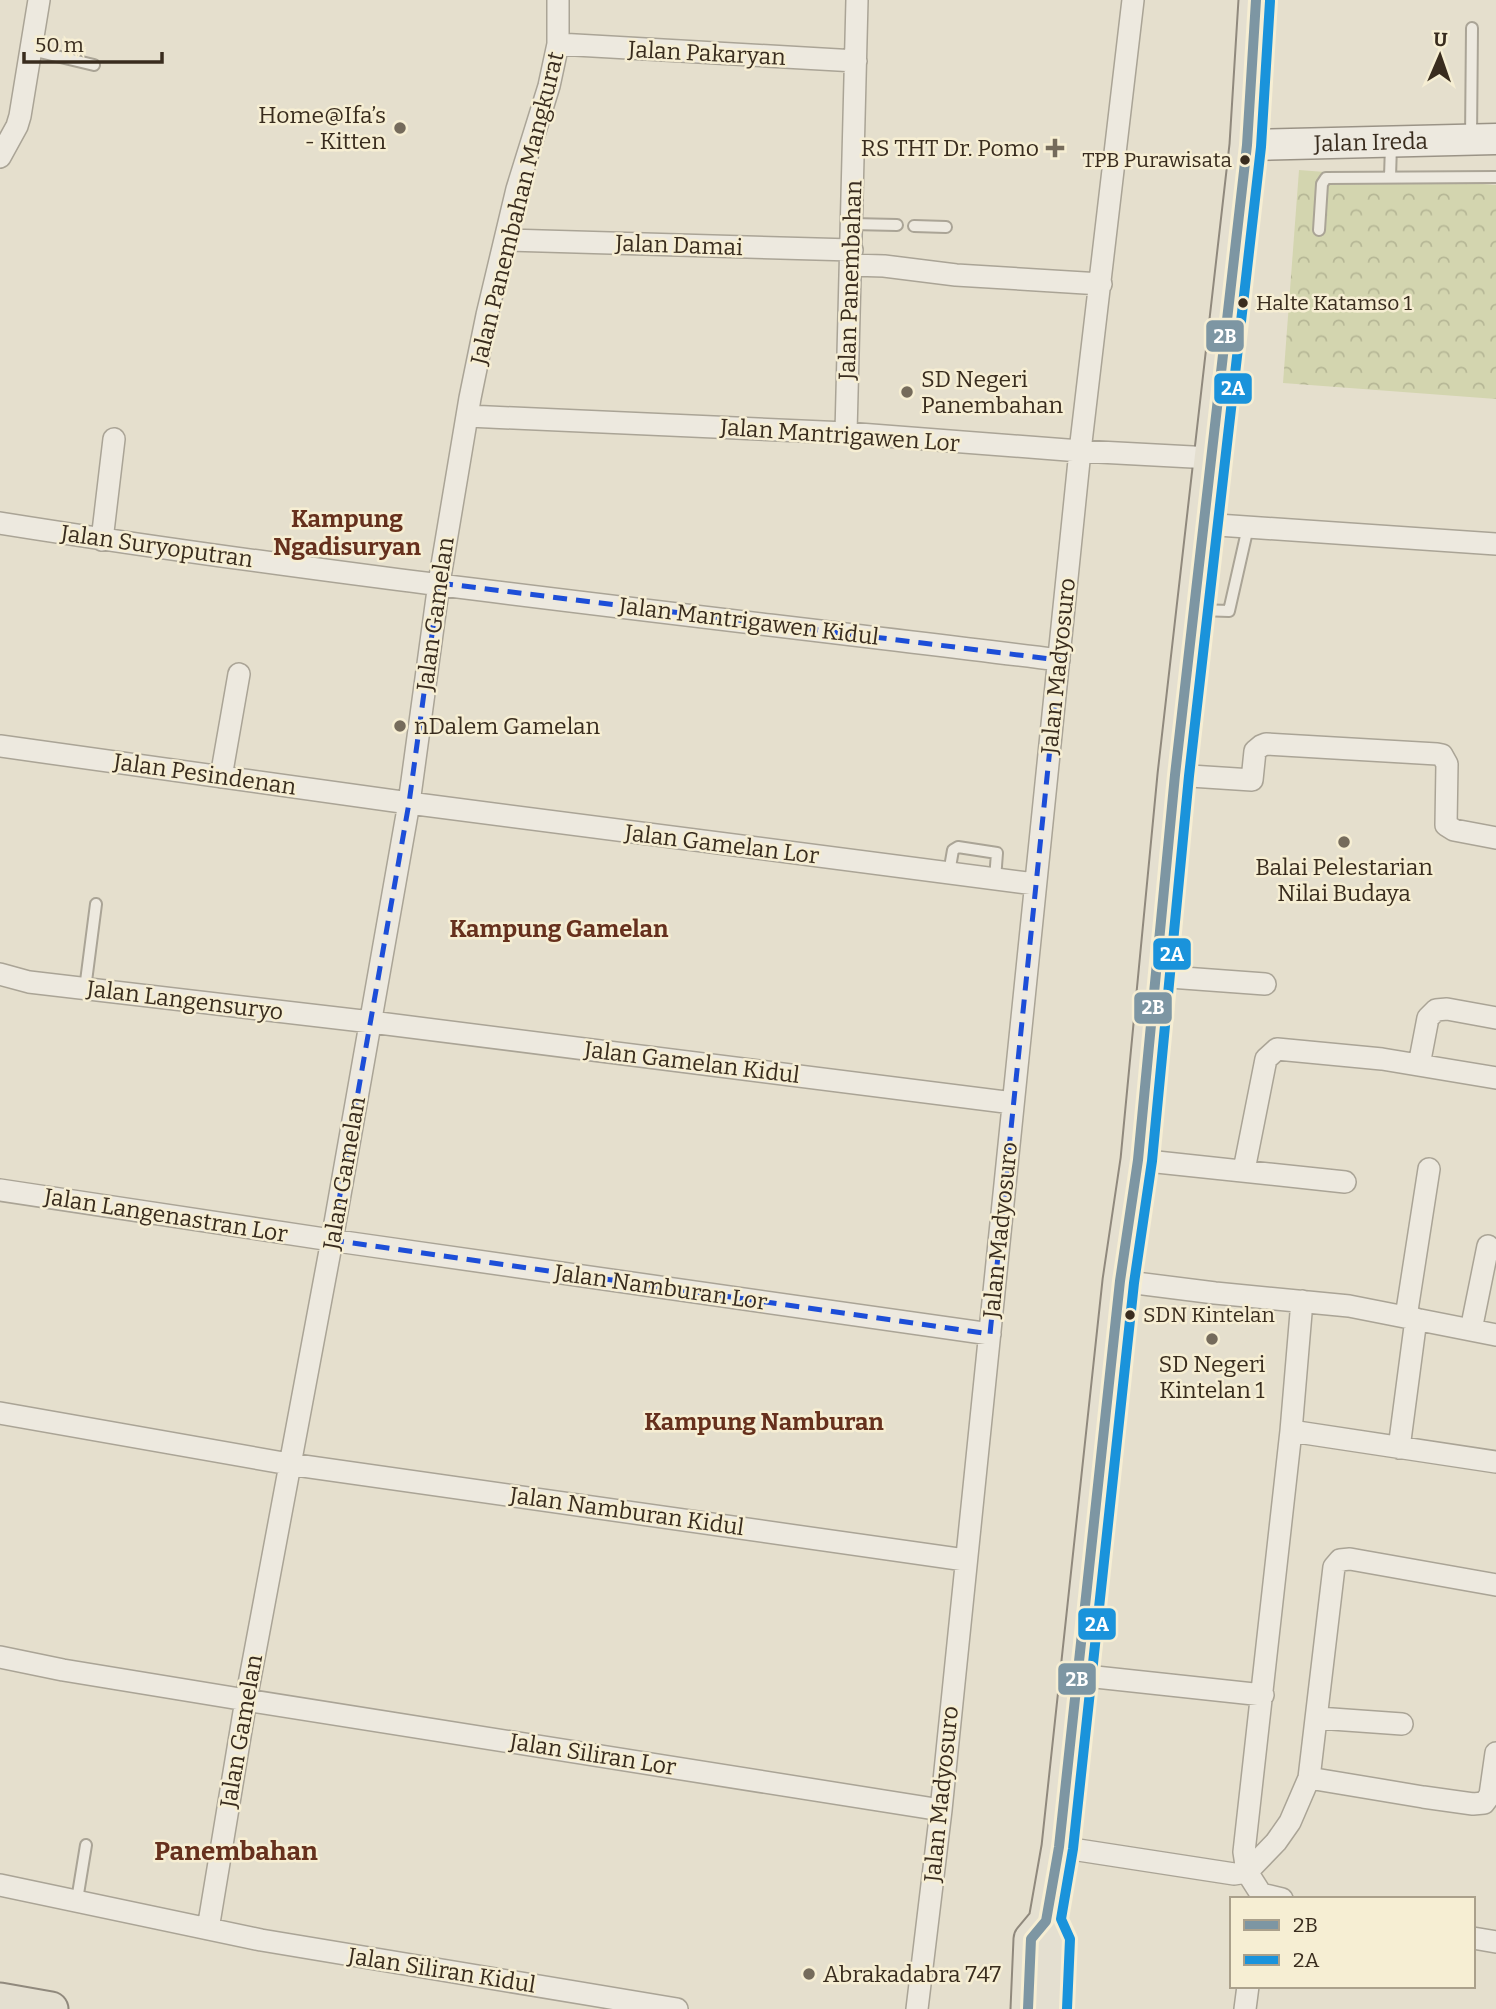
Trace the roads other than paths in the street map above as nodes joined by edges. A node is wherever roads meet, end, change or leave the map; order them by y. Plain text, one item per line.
1 (39, 0) edge
2 (558, 0) edge
3 (857, 0) edge
4 (1133, 0) edge
5 (1256, 0) edge
6 (1472, 29) dead end
7 (558, 44) junction
8 (31, 50) junction
9 (856, 61) junction
10 (94, 65) dead end
11 (1484, 140) edge
12 (1391, 142) junction
13 (1247, 145) junction
14 (0, 157) edge
15 (1390, 177) junction
16 (1496, 177) edge
17 (852, 224) junction
18 (897, 225) dead end
19 (914, 226) dead end
20 (946, 227) dead end
21 (1320, 230) dead end
22 (506, 240) junction
23 (851, 257) junction
24 (1101, 284) junction
25 (468, 416) junction
26 (846, 433) junction
27 (114, 439) dead end
28 (1080, 451) junction
29 (1211, 458) junction
30 (0, 523) edge
31 (1203, 524) junction
32 (1248, 527) junction
33 (102, 540) junction
34 (1496, 544) edge
35 (439, 583) junction
36 (1194, 610) junction
37 (1059, 660) junction
38 (239, 674) dead end
39 (0, 746) edge
40 (1175, 775) junction
41 (220, 777) junction
42 (409, 803) junction
43 (1496, 838) edge
44 (1035, 884) junction
45 (96, 904) dead end
46 (0, 974) edge
47 (1156, 976) junction
48 (1265, 984) dead end
49 (85, 989) junction
50 (1496, 1018) edge
51 (371, 1022) junction
52 (1419, 1065) junction
53 (1496, 1078) edge
54 (1013, 1103) junction
55 (1138, 1160) junction
56 (1429, 1168) dead end
57 (1244, 1170) junction
58 (1345, 1182) dead end
59 (0, 1190) edge
60 (332, 1240) junction
61 (1488, 1247) dead end
62 (1120, 1281) junction
63 (1302, 1301) junction
64 (1411, 1318) junction
65 (1471, 1330) junction
66 (990, 1334) junction
67 (1496, 1335) edge
68 (0, 1413) edge
69 (1292, 1431) junction
70 (1399, 1448) junction
71 (1496, 1461) edge
72 (289, 1464) junction
73 (965, 1560) junction
74 (1496, 1585) edge
75 (0, 1657) edge
76 (1077, 1675) junction
77 (1263, 1695) junction
78 (246, 1700) junction
79 (1318, 1718) junction
80 (1402, 1724) dead end
81 (1496, 1753) edge
82 (1309, 1778) junction
83 (941, 1810) junction
84 (86, 1844) dead end
85 (1059, 1846) junction
86 (1247, 1872) junction
87 (0, 1885) edge
88 (1261, 1897) edge
89 (77, 1900) junction
90 (1046, 1921) junction
91 (208, 1929) junction
92 (1475, 1938) edge
93 (1496, 1942) edge
94 (1248, 1988) edge
95 (0, 2000) edge
96 (51, 2009) edge
97 (677, 2009) edge
98 (917, 2009) edge
99 (1028, 2009) edge
100 (1053, 2009) edge
101 (1245, 2009) edge

1 - 8 street
2 - 7 street, Jalan Panembahan Mangkurat
3 - 9 street, Jalan Panembahan
4 - 24 street, Jalan Madyosuro
5 - 13 main road
6 - 11 lane
7 - 9 street, Jalan Pakaryan
7 - 22 street, Jalan Panembahan Mangkurat
8 - 10 lane
8 - 14 street
9 - 17 street, Jalan Panembahan
11 - 12 street, Jalan Ireda
12 - 13 street, Jalan Ireda
12 - 15 lane
13 - 29 main road
15 - 16 lane
15 - 21 lane
17 - 18 lane
17 - 23 street, Jalan Panembahan
19 - 20 lane
22 - 23 street, Jalan Damai
22 - 25 street, Jalan Panembahan Mangkurat
23 - 24 street, Jalan Damai
23 - 26 street, Jalan Panembahan
24 - 28 street, Jalan Madyosuro
25 - 26 street, Jalan Mantrigawen Lor
25 - 35 street, Jalan Gamelan
26 - 28 street, Jalan Mantrigawen Lor
27 - 33 street
28 - 29 street, Jalan Mantrigawen Lor
28 - 37 street, Jalan Madyosuro
29 - 31 main road
30 - 33 street, Jalan Suryoputran
31 - 32 street
31 - 36 main road
32 - 34 street
32 - 36 lane
33 - 35 street, Jalan Suryoputran
35 - 37 street, Jalan Mantrigawen Kidul
35 - 42 street, Jalan Gamelan
36 - 40 main road
37 - 44 street, Jalan Madyosuro
38 - 41 street
39 - 41 street, Jalan Pesindenan
40 - 43 street
40 - 47 main road
41 - 42 street, Jalan Pesindenan
42 - 44 street, Jalan Gamelan Lor
42 - 51 street, Jalan Gamelan
44 - 54 street, Jalan Madyosuro
45 - 49 lane
46 - 49 street, Jalan Langensuryo
47 - 48 street
47 - 55 main road
49 - 51 street, Jalan Langensuryo
50 - 52 street
51 - 54 street, Jalan Gamelan Kidul
51 - 60 street, Jalan Gamelan
52 - 53 street
52 - 57 street
54 - 66 street, Jalan Madyosuro
55 - 57 street
55 - 62 main road
56 - 64 street
57 - 58 street
59 - 60 street, Jalan Langenastran Lor
60 - 66 street, Jalan Namburan Lor
60 - 72 street, Jalan Gamelan
61 - 65 street
62 - 63 street
62 - 76 main road
63 - 64 street
63 - 69 street
64 - 65 street
64 - 70 street
65 - 67 street
66 - 73 street, Jalan Madyosuro
68 - 72 street, Jalan Namburan Kidul
69 - 70 street
69 - 77 street
70 - 71 street
72 - 73 street, Jalan Namburan Kidul
72 - 78 street, Jalan Gamelan
73 - 83 street, Jalan Madyosuro
74 - 79 street
75 - 78 street, Jalan Siliran Lor
76 - 77 street
76 - 85 main road
77 - 86 street
78 - 83 street, Jalan Siliran Lor
78 - 91 street, Jalan Gamelan
79 - 80 street
79 - 82 street
81 - 82 street
82 - 86 street
83 - 98 street, Jalan Madyosuro
84 - 89 lane
85 - 86 street
85 - 90 main road
86 - 88 street
87 - 89 street, Jalan Siliran Kidul
89 - 91 street, Jalan Siliran Kidul
90 - 99 main road
90 - 100 main road
91 - 97 street, Jalan Siliran Kidul
92 - 93 street
94 - 101 street
95 - 96 main road

